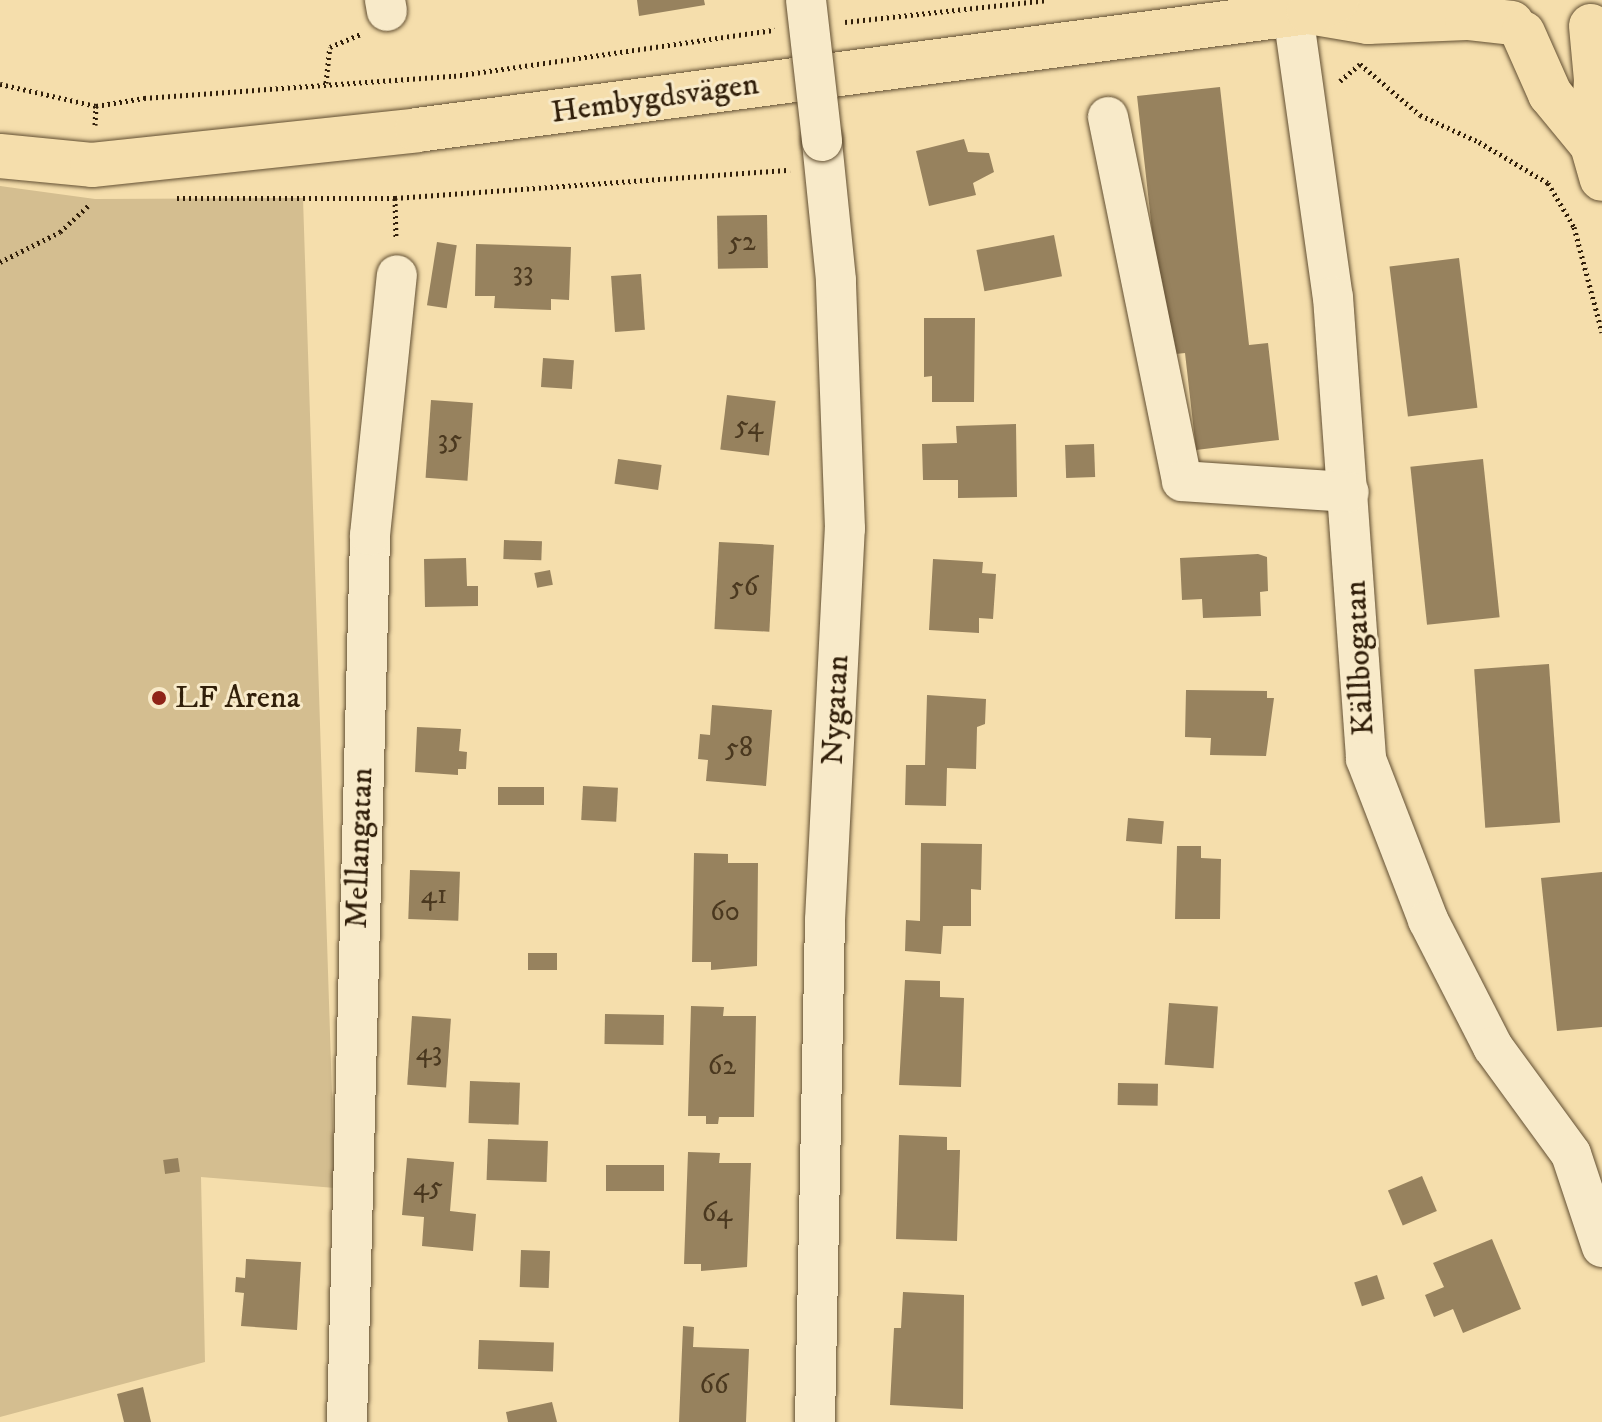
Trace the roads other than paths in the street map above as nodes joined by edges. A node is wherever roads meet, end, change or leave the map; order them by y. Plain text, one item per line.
1 (1313, 9) edge
2 (820, 12) edge
3 (1511, 18) edge
4 (1596, 19) edge
5 (1108, 117) dead end
6 (0, 156) edge
7 (1597, 162) edge
8 (397, 275) dead end
9 (1349, 492) junction
10 (1602, 1247) edge
11 (347, 1422) edge
12 (815, 1422) edge

1 - 3 main road, Hembygdsvägen
1 - 6 main road, Hembygdsvägen
1 - 9 street, Källbogatan
2 - 12 street, Nygatan, bridge
3 - 4 main road, Hembygdsvägen
3 - 7 main road
4 - 7 main road
5 - 9 street
8 - 11 street, Mellangatan
9 - 10 street, Källbogatan

